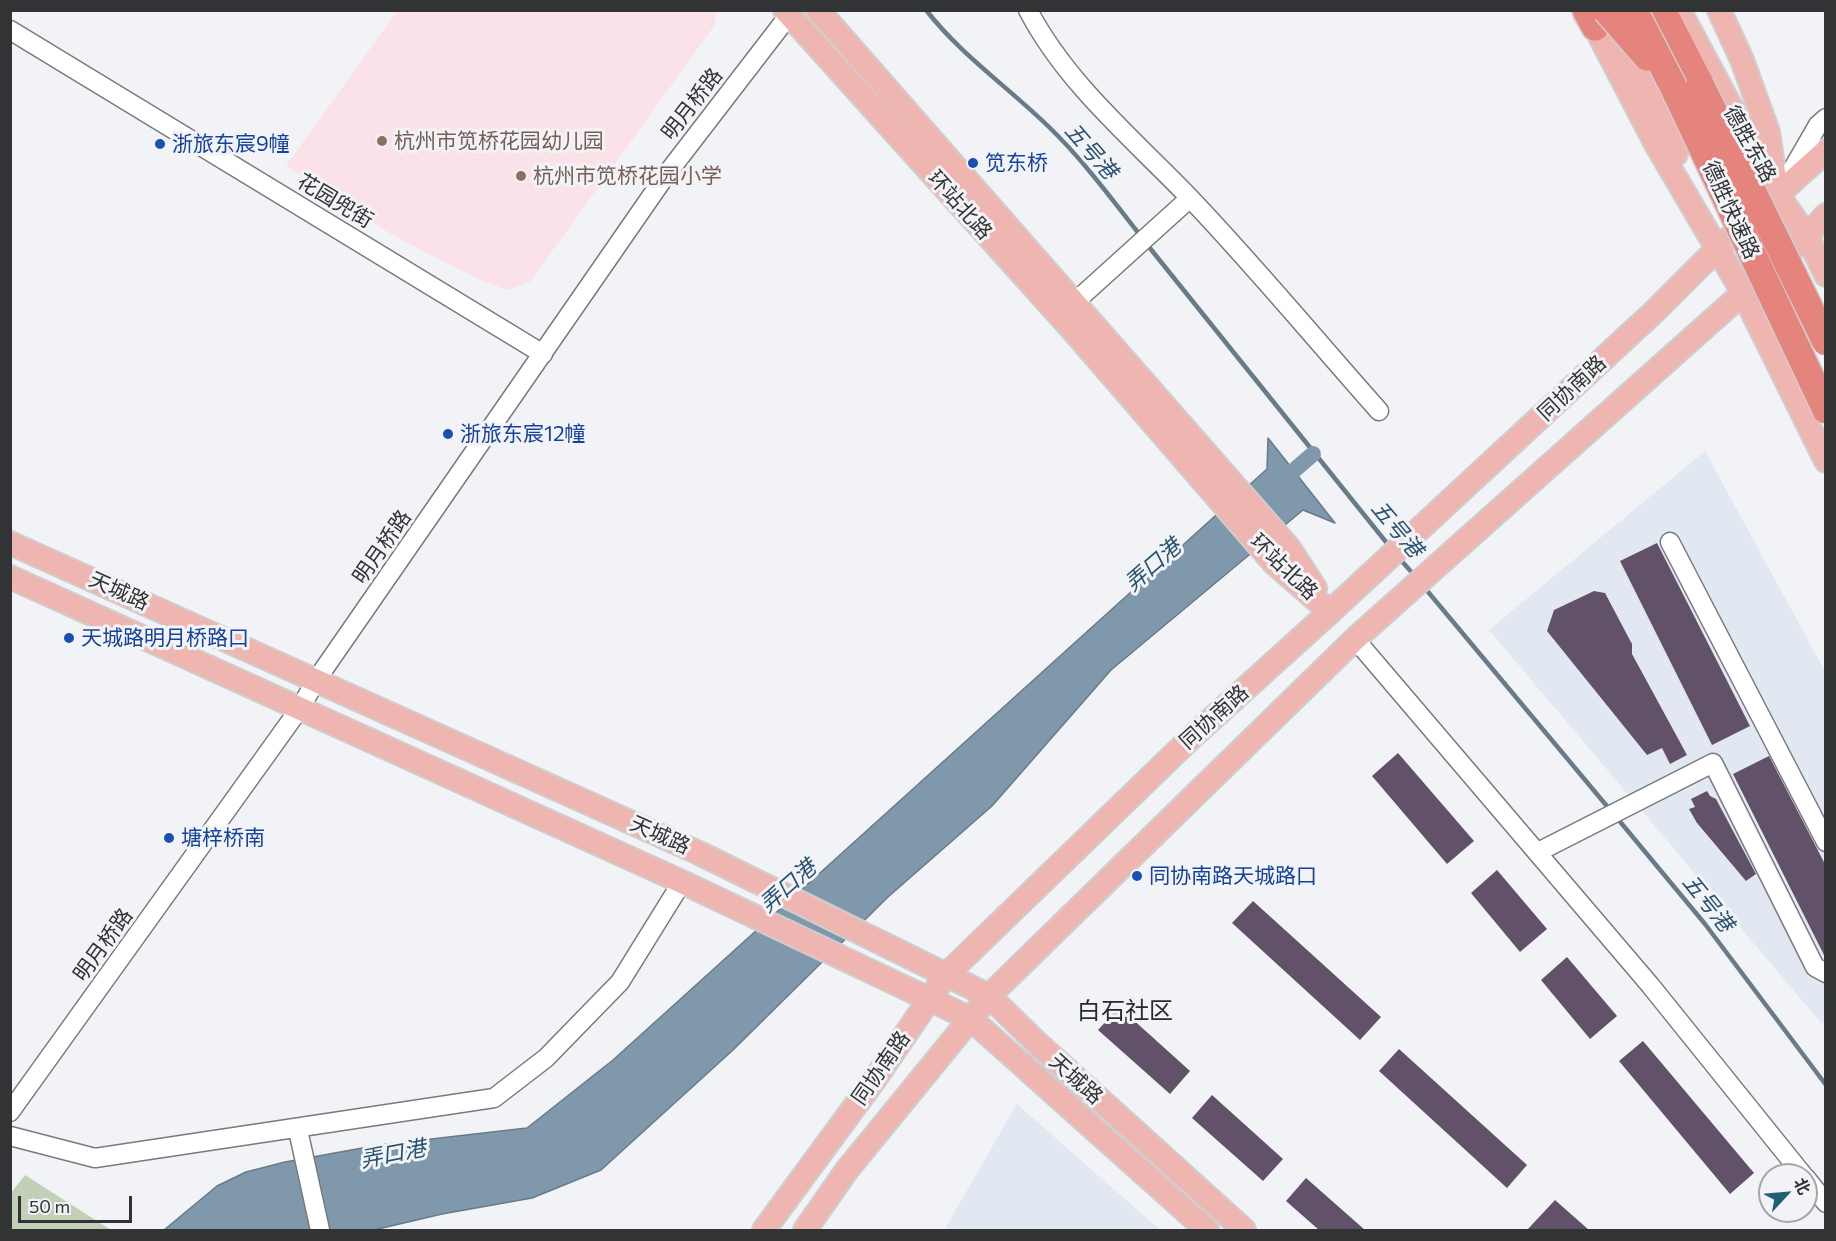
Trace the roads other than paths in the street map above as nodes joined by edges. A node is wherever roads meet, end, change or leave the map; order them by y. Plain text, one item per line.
1 (818, 10) edge
2 (1028, 10) edge
3 (1634, 10) edge
4 (1662, 10) edge
5 (1678, 10) edge
6 (1719, 10) edge
7 (789, 12) edge
8 (1597, 14) edge
9 (10, 30) edge
10 (1687, 85) junction
11 (1826, 118) edge
12 (1826, 151) edge
13 (1778, 195) junction
14 (1190, 198) junction
15 (1826, 215) edge
16 (1816, 231) edge
17 (1716, 250) junction
18 (1826, 275) edge
19 (1742, 291) junction
20 (1074, 303) junction
21 (1826, 342) edge
22 (543, 354) junction
23 (1826, 410) edge
24 (1379, 411) dead end
25 (1826, 461) edge
26 (1670, 542) dead end
27 (10, 543) edge
28 (10, 577) edge
29 (1330, 612) junction
30 (1355, 639) junction
31 (317, 679) junction
32 (300, 708) junction
33 (1826, 842) edge
34 (1538, 852) junction
35 (682, 882) junction
36 (1826, 973) edge
37 (946, 975) junction
38 (989, 996) junction
39 (927, 999) junction
40 (971, 1019) junction
41 (10, 1112) edge
42 (298, 1130) junction
43 (10, 1136) edge
44 (1793, 1163) edge
45 (320, 1230) edge
46 (764, 1230) edge
47 (805, 1230) edge
48 (1208, 1230) edge
49 (1244, 1230) edge

1 - 20 main road, 环站北路
2 - 14 street
3 - 10 highway, 德胜快速路, bridge
4 - 10 highway, 德胜快速路
5 - 10 highway
5 - 13 main road, 德胜东路
6 - 13 main road
7 - 20 main road, 环站北路
7 - 22 street, 明月桥路
8 - 10 highway, bridge
8 - 17 main road
9 - 22 street, 花园兜街
10 - 21 highway, 德胜快速路, bridge
10 - 23 highway, 德胜快速路, bridge
11 - 13 street
12 - 13 main road, 同协南路
13 - 16 main road, 德胜东路
13 - 17 main road, 同协南路
14 - 20 street
14 - 24 street
15 - 16 main road, 同协南路
16 - 18 main road, 德胜东路
16 - 19 main road, 同协南路
17 - 19 main road
17 - 29 main road, 同协南路
19 - 25 main road
19 - 30 main road, 同协南路
20 - 29 main road, 环站北路
22 - 31 street, 明月桥路
26 - 33 street
27 - 31 main road, 天城路
28 - 32 main road, 天城路
29 - 37 main road, 同协南路
30 - 34 street
30 - 38 main road, 同协南路
31 - 32 street, 明月桥路
31 - 37 main road, 天城路
32 - 35 main road, 天城路
32 - 41 street, 明月桥路
34 - 36 street
34 - 44 street
35 - 39 main road, 天城路
35 - 42 street
37 - 38 main road, 天城路
37 - 39 main road, 同协南路
38 - 40 main road, 同协南路
38 - 49 main road, 天城路
39 - 40 main road, 天城路
39 - 46 main road, 同协南路
40 - 47 main road, 同协南路
40 - 48 main road, 天城路
42 - 43 street
42 - 45 street

